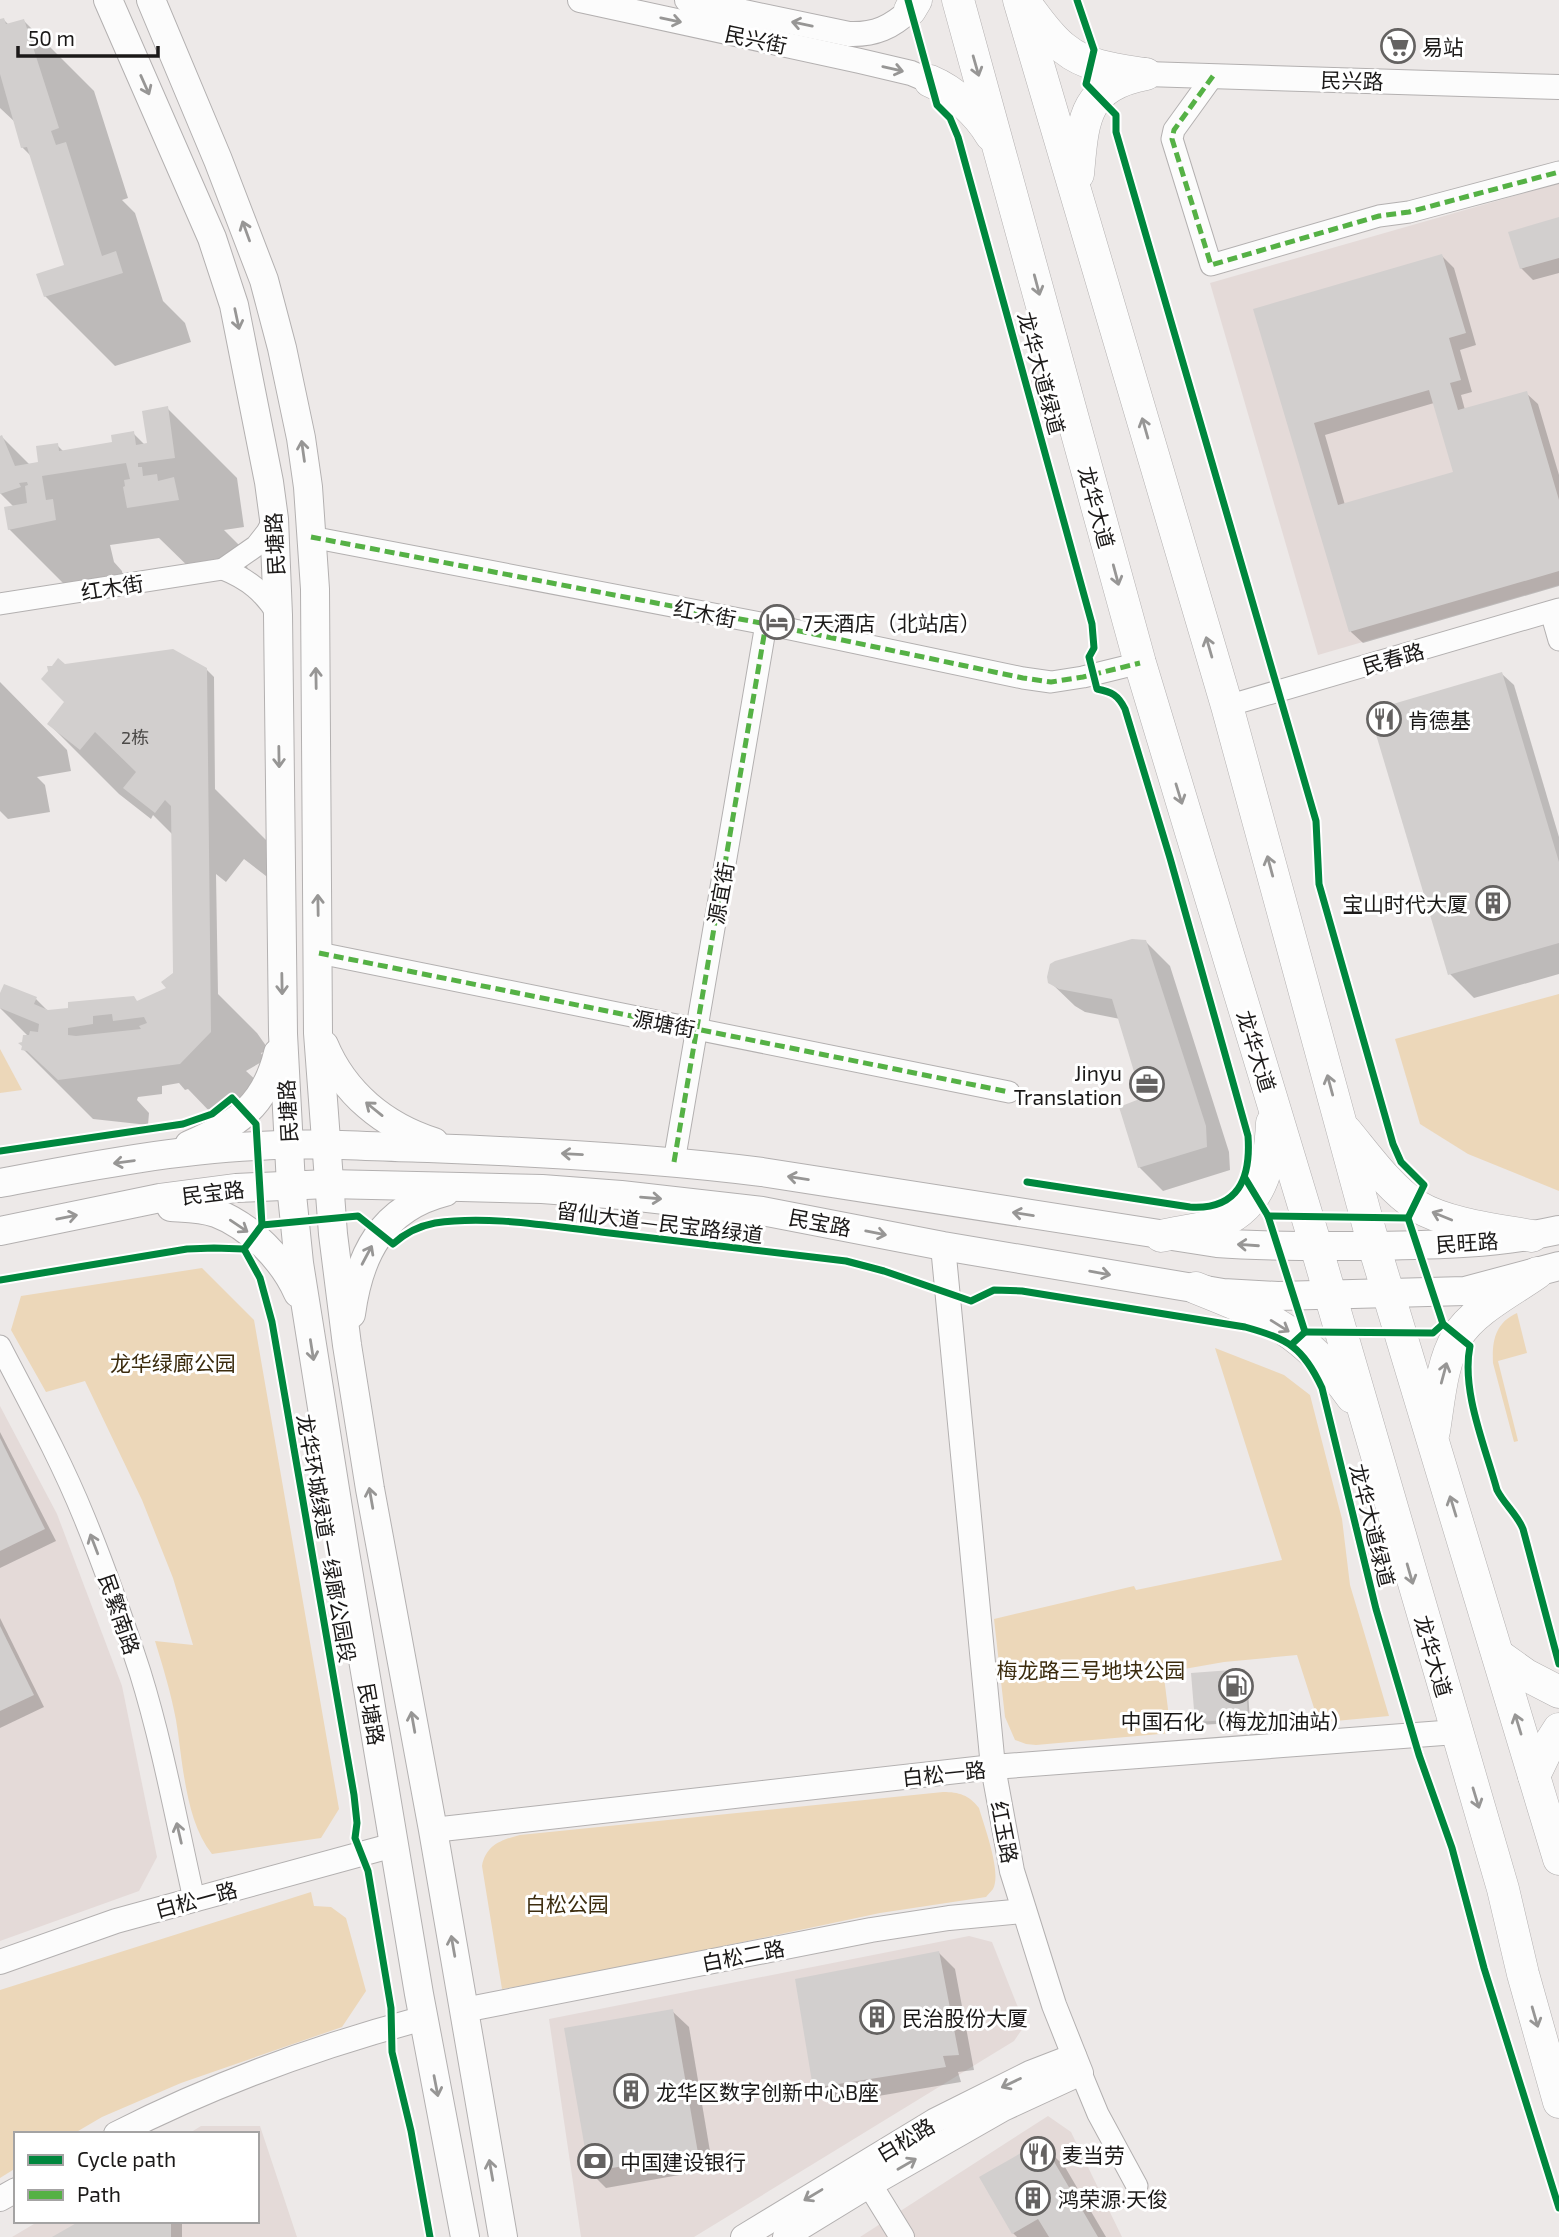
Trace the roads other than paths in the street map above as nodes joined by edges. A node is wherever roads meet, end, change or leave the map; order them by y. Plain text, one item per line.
1 (108, 0) edge
2 (580, 0) edge
3 (687, 0) edge
4 (958, 0) edge
5 (1021, 0) edge
6 (153, 3) edge
7 (913, 5) edge
8 (1146, 74) junction
9 (1213, 76) junction
10 (930, 81) joint
11 (1559, 87) edge
12 (1001, 153) junction
13 (1559, 173) edge
14 (1077, 194) junction
15 (274, 519) junction
16 (311, 537) junction
17 (223, 569) junction
18 (0, 604) edge
19 (1555, 610) edge
20 (278, 615) junction
21 (766, 624) junction
22 (1559, 640) edge
23 (1140, 663) junction
24 (1227, 706) junction
25 (318, 953) junction
26 (697, 1030) junction
27 (318, 1033) junction
28 (282, 1034) junction
29 (1009, 1092) dead end
30 (1273, 1104) junction
31 (1341, 1125) junction
32 (289, 1144) junction
33 (326, 1144) junction
34 (456, 1149) junction
35 (164, 1156) junction
36 (674, 1161) junction
37 (0, 1183) edge
38 (328, 1184) junction
39 (291, 1185) junction
40 (461, 1187) junction
41 (127, 1205) junction
42 (0, 1231) edge
43 (1546, 1233) edge
44 (1161, 1236) junction
45 (943, 1246) junction
46 (1316, 1246) junction
47 (1374, 1246) junction
48 (1548, 1269) edge
49 (1196, 1289) junction
50 (1388, 1293) junction
51 (1329, 1294) junction
52 (306, 1310) junction
53 (347, 1345) junction
54 (0, 1346) edge
55 (1364, 1414) junction
56 (1433, 1440) junction
57 (1498, 1655) junction
58 (1559, 1692) edge
59 (1559, 1729) edge
60 (1456, 1732) junction
61 (993, 1767) junction
62 (1534, 1776) junction
63 (433, 1830) junction
64 (394, 1845) junction
65 (1559, 1859) edge
66 (194, 1899) junction
67 (1024, 1911) junction
68 (0, 1962) edge
69 (464, 2010) junction
70 (424, 2018) junction
71 (1077, 2065) junction
72 (1559, 2102) edge
73 (120, 2132) edge
74 (864, 2176) junction
75 (1137, 2186) dead end
76 (504, 2234) edge
77 (465, 2237) edge
78 (743, 2237) edge
79 (785, 2237) edge
80 (902, 2237) edge

1 -> 15 main road, 民塘路
2 -> 10 street, 民兴街
7 -> 3 street, 民兴街
4 -> 12 main road, 龙华大道
5 - 8 main road
5 - 14 main road
16 -> 6 main road, 民塘路
8 - 9 street, 民兴路
8 - 14 main road
9 - 11 street, 民兴路
9 - 13 street
10 - 12 main road
12 -> 23 main road, 龙华大道
24 -> 14 main road
15 - 17 street, 红木街
15 - 20 main road, 民塘路
16 - 21 street, 红木街
25 -> 16 main road, 民塘路
17 - 18 street, 红木街
17 - 20 street
19 - 22 street
19 - 24 street, 民春路
20 -> 28 main road, 民塘路
21 - 23 street, 红木街
21 - 26 street, 源宜街
23 -> 30 main road, 龙华大道
31 -> 24 main road
25 - 26 street, 源塘街
25 - 27 main road, 民塘路
26 - 29 street, 源塘街
26 - 36 street, 源宜街
27 - 33 main road, 民塘路
34 -> 27 main road
28 - 32 main road, 民塘路
28 - 35 main road
30 - 44 main road
30 - 46 main road, 龙华大道
43 -> 31 main road
31 - 47 main road
32 - 33 main road, 民宝路
32 - 35 main road, 民宝路
32 - 39 main road, 民塘路
33 - 34 main road, 民宝路
33 - 38 main road, 民塘路
36 -> 34 main road, 民宝路
35 -> 37 main road, 民宝路
44 -> 36 main road, 民宝路
38 - 39 main road, 民宝路
38 - 40 main road, 民宝路
38 - 53 main road, 民塘路
39 - 41 main road, 民宝路
39 - 52 main road, 民塘路
40 -> 45 main road, 民宝路
53 -> 40 main road
42 -> 41 main road, 民宝路
41 -> 52 main road
43 - 47 main road, 民旺路
46 -> 44 main road, 民宝路
45 -> 49 main road, 民宝路
45 - 61 street, 红玉路
46 - 47 main road, 民宝路
46 - 51 main road, 龙华大道
47 - 50 main road
48 - 50 main road, 民旺路
56 -> 48 main road
49 - 51 main road, 民宝路
49 -> 55 main road
50 - 51 main road, 民宝路
50 - 56 main road
51 - 55 main road, 龙华大道
52 -> 64 main road, 民塘路
63 -> 53 main road, 民塘路
66 -> 54 street, 民繁南路
55 -> 60 main road, 龙华大道
57 -> 56 main road
57 - 58 main road
62 -> 57 main road
59 - 62 main road
60 - 61 street, 白松一路
60 -> 72 main road, 龙华大道
61 - 63 street, 白松一路
61 - 67 street, 红玉路
62 - 65 main road
69 -> 63 main road, 民塘路
64 - 66 street, 白松一路
64 - 70 main road, 民塘路
66 - 68 street, 白松一路
67 - 69 street, 白松二路
67 - 71 street, 红玉路
76 -> 69 main road, 民塘路
70 - 73 street
70 -> 77 main road, 民塘路
71 - 74 street, 白松路
71 - 75 street, 红玉路
74 -> 78 street, 白松路
74 - 79 street, 白松路
74 - 80 street

